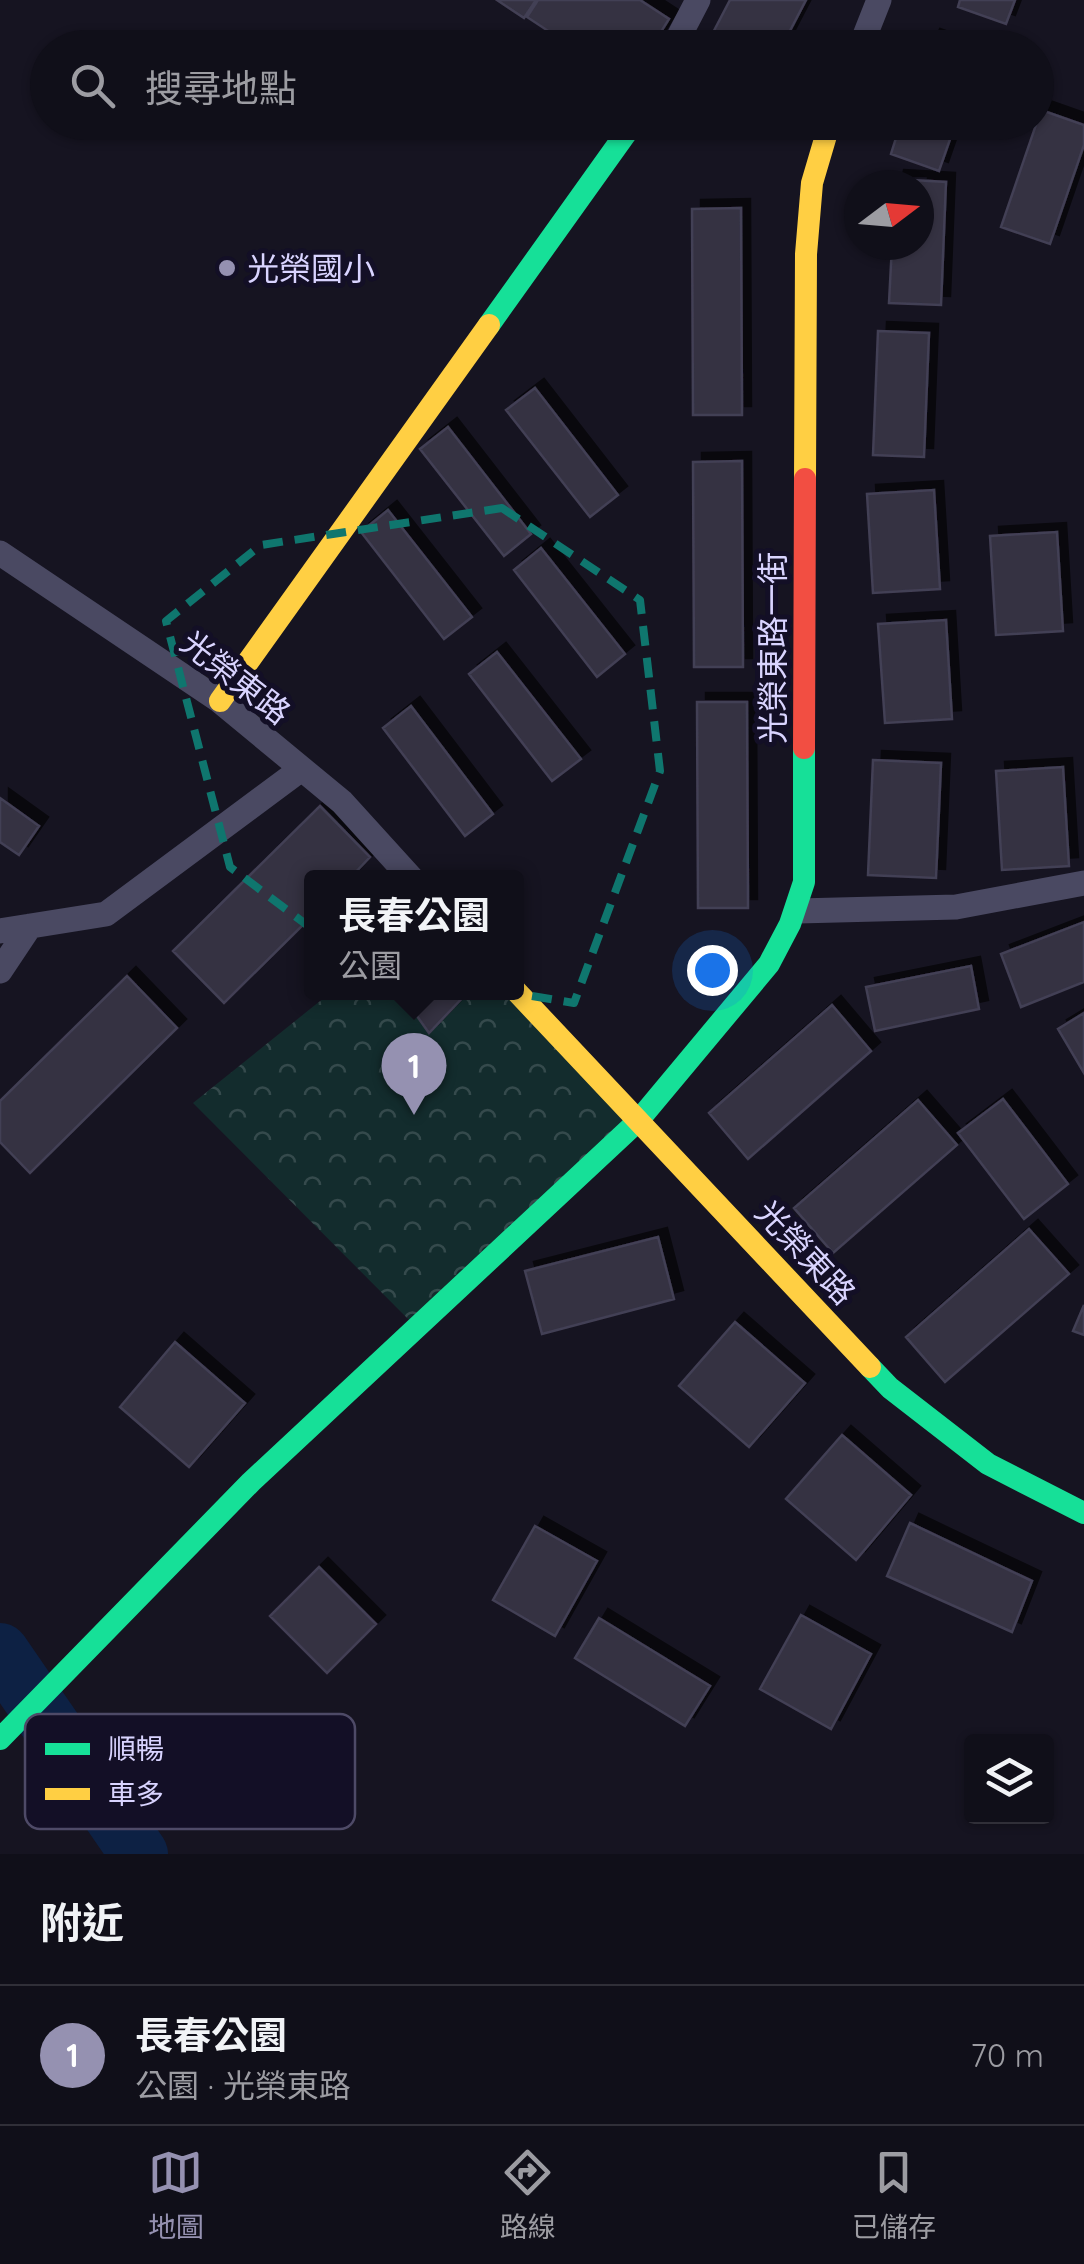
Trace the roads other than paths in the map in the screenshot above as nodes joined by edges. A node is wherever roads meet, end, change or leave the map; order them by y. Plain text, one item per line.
1 (698, 0) edge
2 (879, 0) edge
3 (682, 30) edge
4 (867, 30) edge
5 (621, 140) edge
6 (825, 140) edge
7 (0, 553) edge
8 (220, 701) junction
9 (300, 770) junction
10 (405, 870) edge
11 (1084, 883) edge
12 (798, 911) junction
13 (30, 926) junction
14 (0, 932) edge
15 (0, 970) edge
16 (524, 1000) edge
17 (638, 1121) junction
18 (1084, 1513) edge
19 (0, 1739) edge

1 - 3 street
2 - 4 street
5 - 8 street
6 - 12 street, 光榮東路一街
7 - 8 street, 光榮東路
8 - 9 street, 光榮東路
9 - 10 street, 光榮東路
9 - 13 street
11 - 12 street
12 - 17 street, 光榮東路一街
13 - 14 street
13 - 15 street
16 - 17 street, 光榮東路
17 - 18 street, 光榮東路
17 - 19 street, 光榮東路一街

